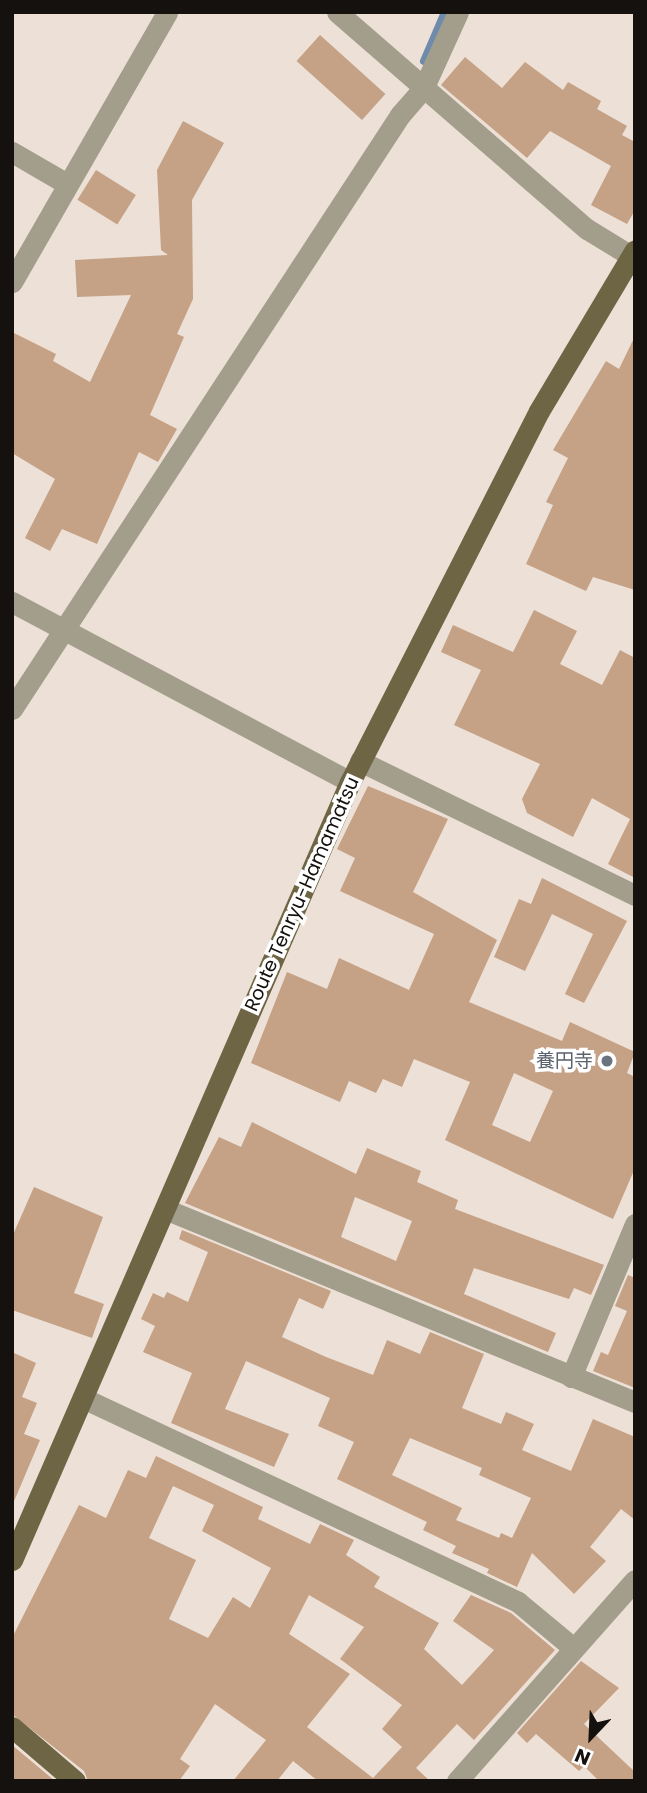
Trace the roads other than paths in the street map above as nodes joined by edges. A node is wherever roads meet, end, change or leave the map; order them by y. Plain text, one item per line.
1 (167, 12) edge
2 (337, 12) edge
3 (458, 12) edge
4 (424, 87) junction
5 (12, 152) edge
6 (67, 184) junction
7 (633, 254) edge
8 (12, 282) edge
9 (12, 602) edge
10 (61, 631) junction
11 (12, 709) edge
12 (360, 761) junction
13 (350, 782) junction
14 (635, 895) edge
15 (165, 1209) junction
16 (635, 1224) edge
17 (571, 1377) junction
18 (85, 1399) junction
19 (635, 1402) edge
20 (12, 1560) edge
21 (635, 1580) edge
22 (571, 1646) junction
23 (12, 1727) edge
24 (75, 1781) edge
25 (457, 1781) edge

1 - 6 street
2 - 4 street
3 - 4 street
4 - 7 street
4 - 10 street
5 - 6 street
6 - 8 street
7 - 12 main road, Route Tenryu-Hamamatsu
9 - 10 street
10 - 11 street
10 - 13 street
12 - 13 main road, Route Tenryu-Hamamatsu
12 - 14 street
13 - 15 main road, Route Tenryu-Hamamatsu
15 - 17 street
15 - 18 main road, Route Tenryu-Hamamatsu
16 - 17 street
17 - 19 street
18 - 20 main road, Route Tenryu-Hamamatsu
18 - 22 street
21 - 22 street
22 - 25 street
23 - 24 main road

